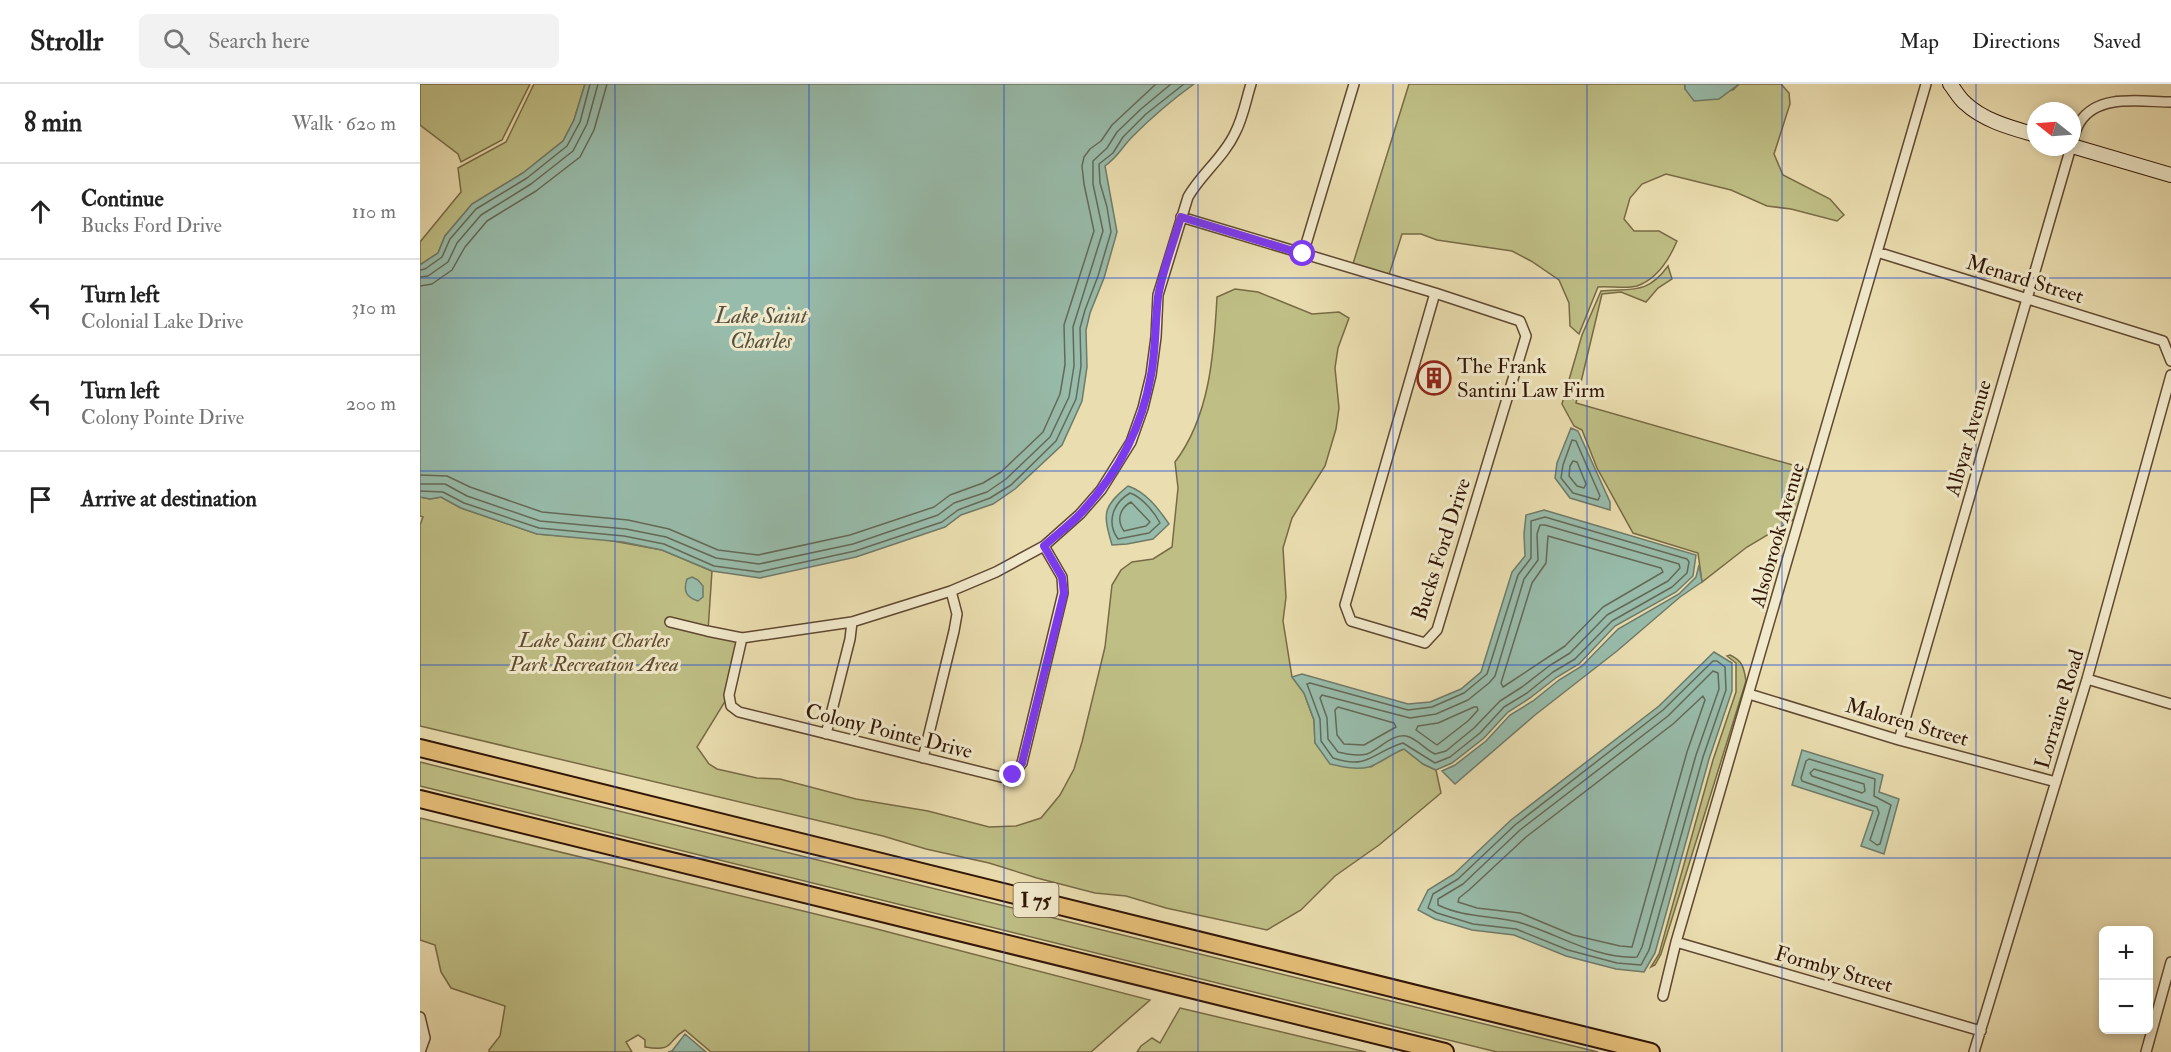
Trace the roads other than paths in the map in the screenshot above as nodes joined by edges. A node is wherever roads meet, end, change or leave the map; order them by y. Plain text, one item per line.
1 (1251, 84) edge
2 (1354, 84) edge
3 (1926, 84) edge
4 (1950, 84) edge
5 (2171, 102) edge
6 (2081, 121) edge
7 (2027, 132) edge
8 (2081, 149) edge
9 (2069, 156) edge
10 (2171, 175) edge
11 (1181, 217) junction
12 (1876, 252) junction
13 (1303, 254) junction
14 (1436, 293) junction
15 (2027, 298) junction
16 (2171, 361) edge
17 (2171, 375) edge
18 (1044, 546) junction
19 (951, 591) junction
20 (670, 622) dead end
21 (852, 622) junction
22 (742, 638) junction
23 (2087, 679) junction
24 (1749, 694) junction
25 (2171, 704) edge
26 (826, 735) junction
27 (1899, 740) junction
28 (420, 748) edge
29 (923, 758) junction
30 (2056, 782) junction
31 (420, 799) edge
32 (1676, 942) junction
33 (2171, 963) edge
34 (1663, 996) dead end
35 (420, 1017) edge
36 (1981, 1031) junction
37 (420, 1052) edge
38 (1445, 1052) edge
39 (1651, 1052) edge
40 (1974, 1052) edge
41 (2146, 1052) edge

1 - 11 street
2 - 13 street
3 - 12 street, Alsobrook Avenue
4 - 7 street
5 - 6 street, Albyar Avenue
8 - 10 street
9 - 15 street, Albyar Avenue
11 - 13 street, Bucks Ford Drive
11 - 18 street
12 - 15 street, Menard Street
12 - 24 street, Alsobrook Avenue
13 - 14 street, Bucks Ford Drive
14 - 14 street, Bucks Ford Drive
15 - 16 street, Menard Street
15 - 27 street, Albyar Avenue
17 - 23 street, Lorraine Road
18 - 19 street
18 - 29 street, Colony Pointe Drive
19 - 21 street
19 - 29 street
20 - 22 street
21 - 22 street
21 - 26 street
22 - 26 street, Colony Pointe Drive
23 - 25 street
23 - 30 street, Lorraine Road
24 - 27 street, Maloren Street
24 - 32 street, Alsobrook Avenue
26 - 29 street, Colony Pointe Drive
27 - 30 street, Maloren Street
28 - 39 highway, I 75
30 - 36 street, Lorraine Road
31 - 38 highway, I 75
32 - 34 street, Alsobrook Avenue
32 - 36 street, Formby Street
33 - 41 street
35 - 37 street
36 - 40 street, Lorraine Road

